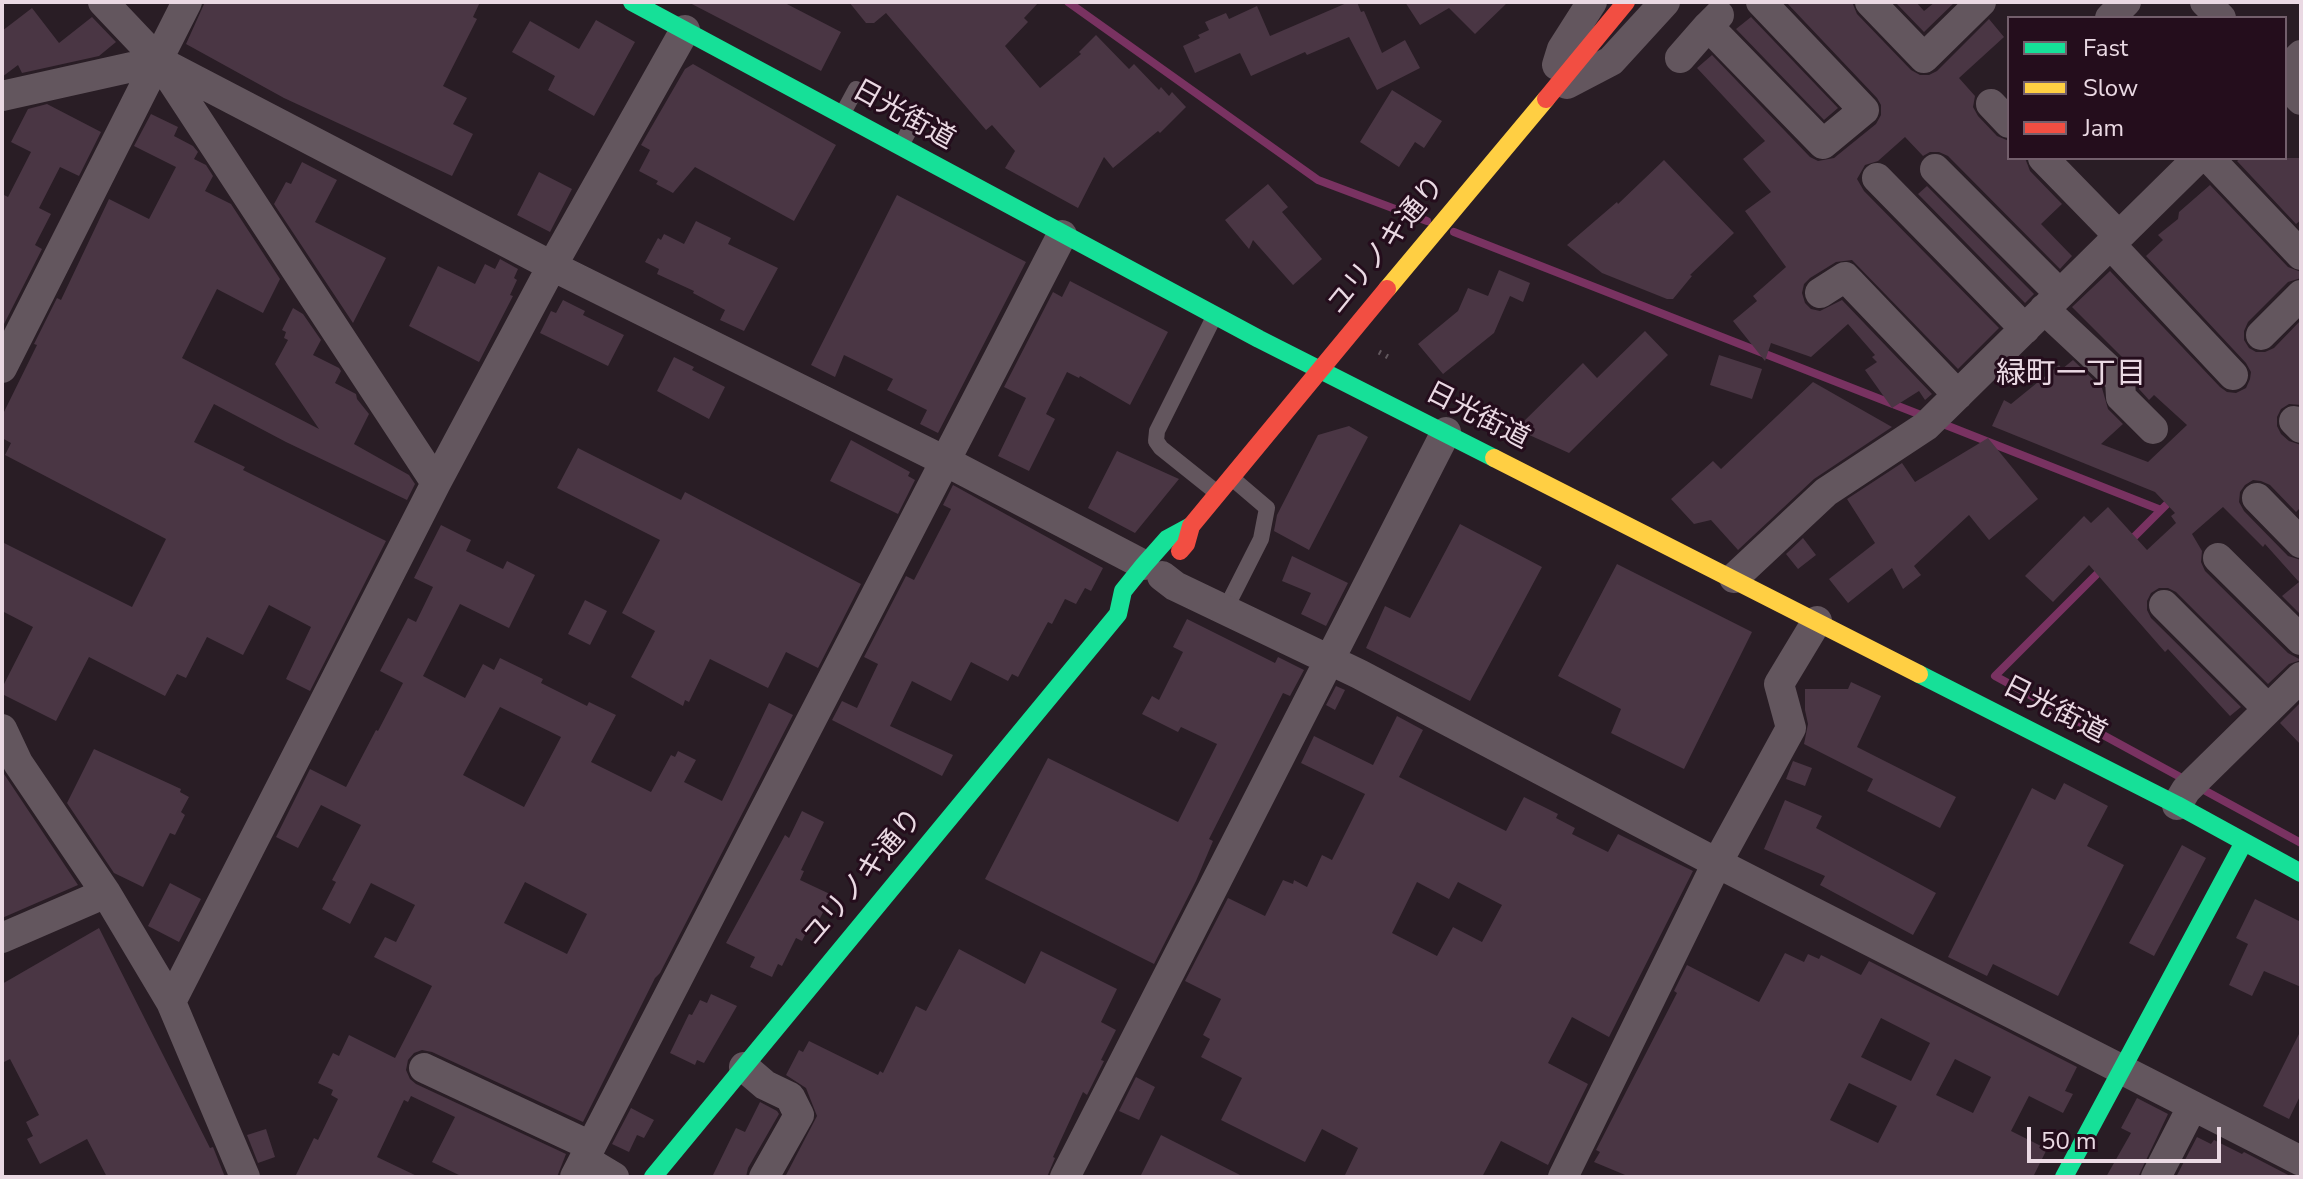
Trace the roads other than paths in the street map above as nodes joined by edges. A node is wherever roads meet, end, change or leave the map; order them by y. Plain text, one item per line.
1 (103, 2) edge
2 (187, 2) edge
3 (632, 2) edge
4 (1592, 2) edge
5 (1626, 2) edge
6 (1665, 2) edge
7 (1761, 2) edge
8 (1870, 2) edge
9 (1976, 4) edge
10 (1717, 11) edge
11 (685, 30) junction
12 (1680, 58) dead end
13 (159, 61) junction
14 (2287, 85) edge
15 (856, 89) dead end
16 (1548, 94) junction
17 (2, 96) edge
18 (2301, 100) edge
19 (842, 115) junction
20 (915, 120) dead end
21 (901, 147) junction
22 (2045, 160) edge
23 (2196, 160) edge
24 (2211, 160) edge
25 (1935, 169) dead end
26 (1877, 178) dead end
27 (1062, 235) junction
28 (2114, 240) junction
29 (2301, 255) edge
30 (552, 266) junction
31 (1820, 293) dead end
32 (2301, 295) edge
33 (2043, 311) junction
34 (1214, 316) junction
35 (2261, 335) dead end
36 (2, 368) edge
37 (1321, 371) junction
38 (2233, 375) dead end
39 (1958, 395) junction
40 (2153, 429) dead end
41 (1446, 432) junction
42 (945, 461) junction
43 (1232, 478) junction
44 (436, 483) junction
45 (1219, 494) junction
46 (2257, 498) dead end
47 (2301, 543) edge
48 (2218, 558) dead end
49 (1153, 575) junction
50 (1734, 578) junction
51 (2164, 605) dead end
52 (1136, 606) dead end
53 (1225, 610) junction
54 (1118, 614) junction
55 (1817, 621) junction
56 (2301, 640) edge
57 (1330, 659) junction
58 (2301, 677) edge
59 (2268, 709) junction
60 (2, 729) edge
61 (2177, 805) junction
62 (2244, 842) junction
63 (1717, 863) junction
64 (2301, 873) edge
65 (106, 893) junction
66 (2, 938) edge
67 (171, 1002) junction
68 (744, 1067) junction
69 (424, 1068) dead end
70 (2121, 1071) junction
71 (2192, 1107) junction
72 (583, 1161) edge
73 (2287, 1164) edge
74 (1572, 1174) edge
75 (245, 1177) edge
76 (614, 1177) edge
77 (653, 1177) edge
78 (764, 1177) edge
79 (1065, 1177) edge
80 (2064, 1177) edge
81 (2156, 1177) edge

1 - 13 street
2 - 13 street
3 - 11 main road, 日光街道
4 - 16 street
5 - 16 main road, ユリノキ通り
6 - 16 street
7 - 10 street
8 - 9 street
10 - 12 street
11 - 19 main road, 日光街道
11 - 30 street
13 - 17 street
13 - 30 street
13 - 36 street
13 - 44 street
14 - 18 street
15 - 19 lane
16 - 37 main road, ユリノキ通り
19 - 21 main road, 日光街道
20 - 21 lane
21 - 27 main road, 日光街道
22 - 28 street
23 - 28 street
24 - 29 street
25 - 33 street
26 - 33 street
27 - 34 main road, 日光街道
27 - 42 street
28 - 33 street
28 - 38 street
30 - 42 street
30 - 44 street
31 - 39 street
32 - 35 street
33 - 39 street
33 - 40 street
34 - 37 main road, 日光街道
34 - 45 lane
37 - 41 main road, 日光街道
37 - 43 main road, ユリノキ通り
39 - 50 street
41 - 50 main road, 日光街道
41 - 57 street
42 - 49 street
42 - 72 street
43 - 45 main road, ユリノキ通り
43 - 53 lane
44 - 67 street
45 - 49 main road, ユリノキ通り
46 - 47 street
48 - 56 street
49 - 53 street
49 - 54 main road, ユリノキ通り
50 - 55 main road, 日光街道
51 - 59 street
52 - 54 main road, ユリノキ通り
53 - 57 street
54 - 68 main road, ユリノキ通り
55 - 61 main road, 日光街道
55 - 63 street
57 - 63 street
57 - 79 street
58 - 59 street
59 - 61 street
60 - 65 street
61 - 62 main road, 日光街道
62 - 64 main road, 日光街道
62 - 70 main road
63 - 70 street
63 - 74 street
65 - 66 street
65 - 67 street
67 - 75 street
68 - 77 main road, ユリノキ通り
68 - 78 street
69 - 72 street
70 - 71 street
70 - 80 main road
71 - 73 street
71 - 81 street
72 - 76 street

